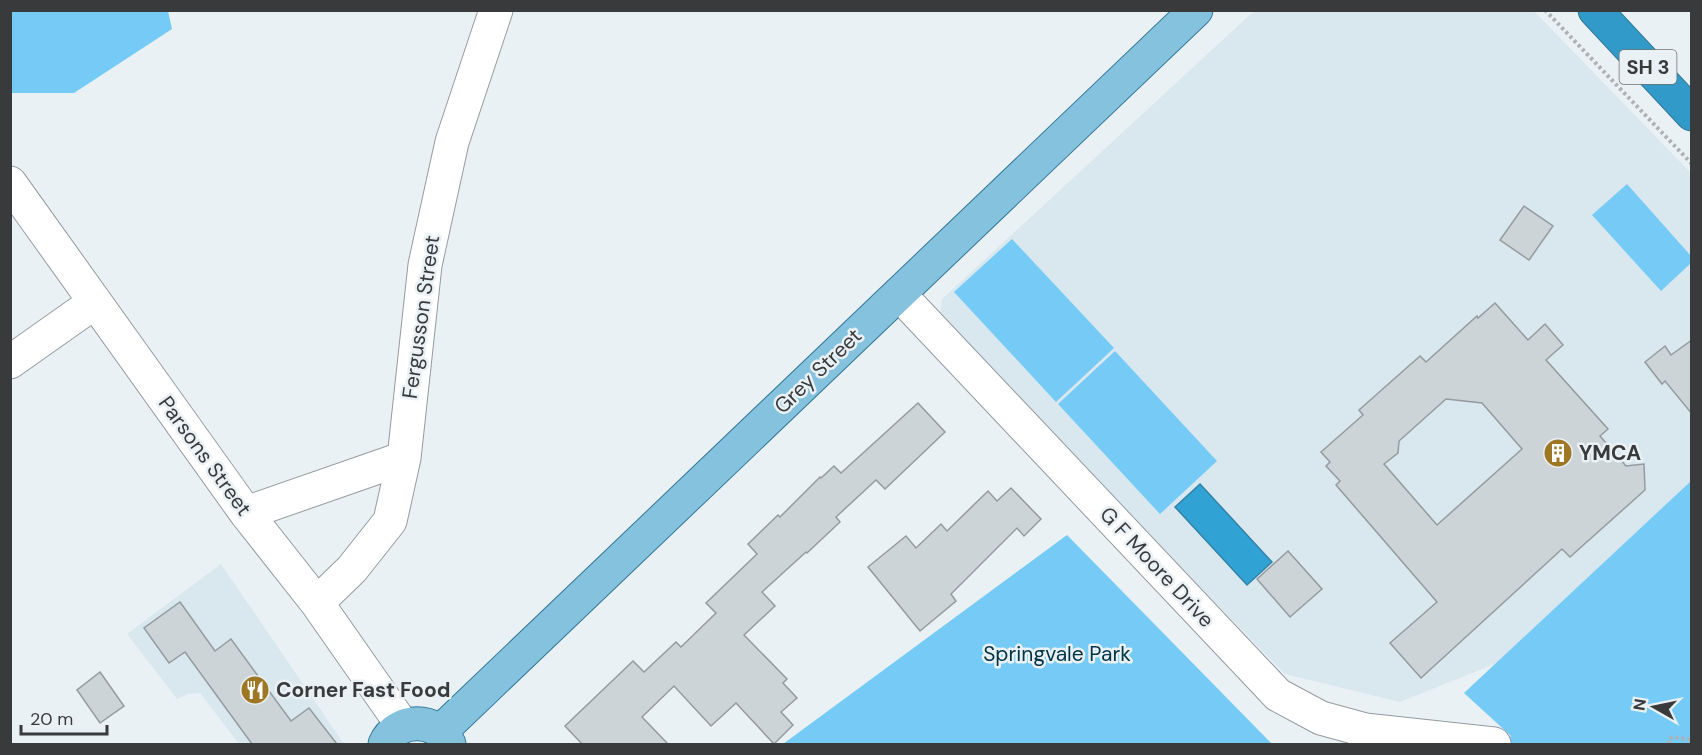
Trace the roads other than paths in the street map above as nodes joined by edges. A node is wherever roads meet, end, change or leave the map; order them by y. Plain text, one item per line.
1 (496, 10) edge
2 (1196, 10) edge
3 (1595, 10) edge
4 (1692, 114) edge
5 (10, 183) edge
6 (899, 294) junction
7 (95, 302) junction
8 (10, 363) edge
9 (404, 458) junction
10 (246, 513) junction
11 (317, 603) junction
12 (394, 735) edge
13 (444, 738) edge
14 (1481, 743) edge

1 - 9 street, Fergusson Street
2 - 6 main road, Grey Street
3 - 4 highway, SH 3
5 - 7 street, Parsons Street
6 - 13 main road, Grey Street
6 - 14 street, G F Moore Drive
7 - 8 street
7 - 10 street, Parsons Street
9 - 10 street
9 - 11 street, Fergusson Street
10 - 11 street, Parsons Street
11 - 12 street, Parsons Street
12 - 13 main road

